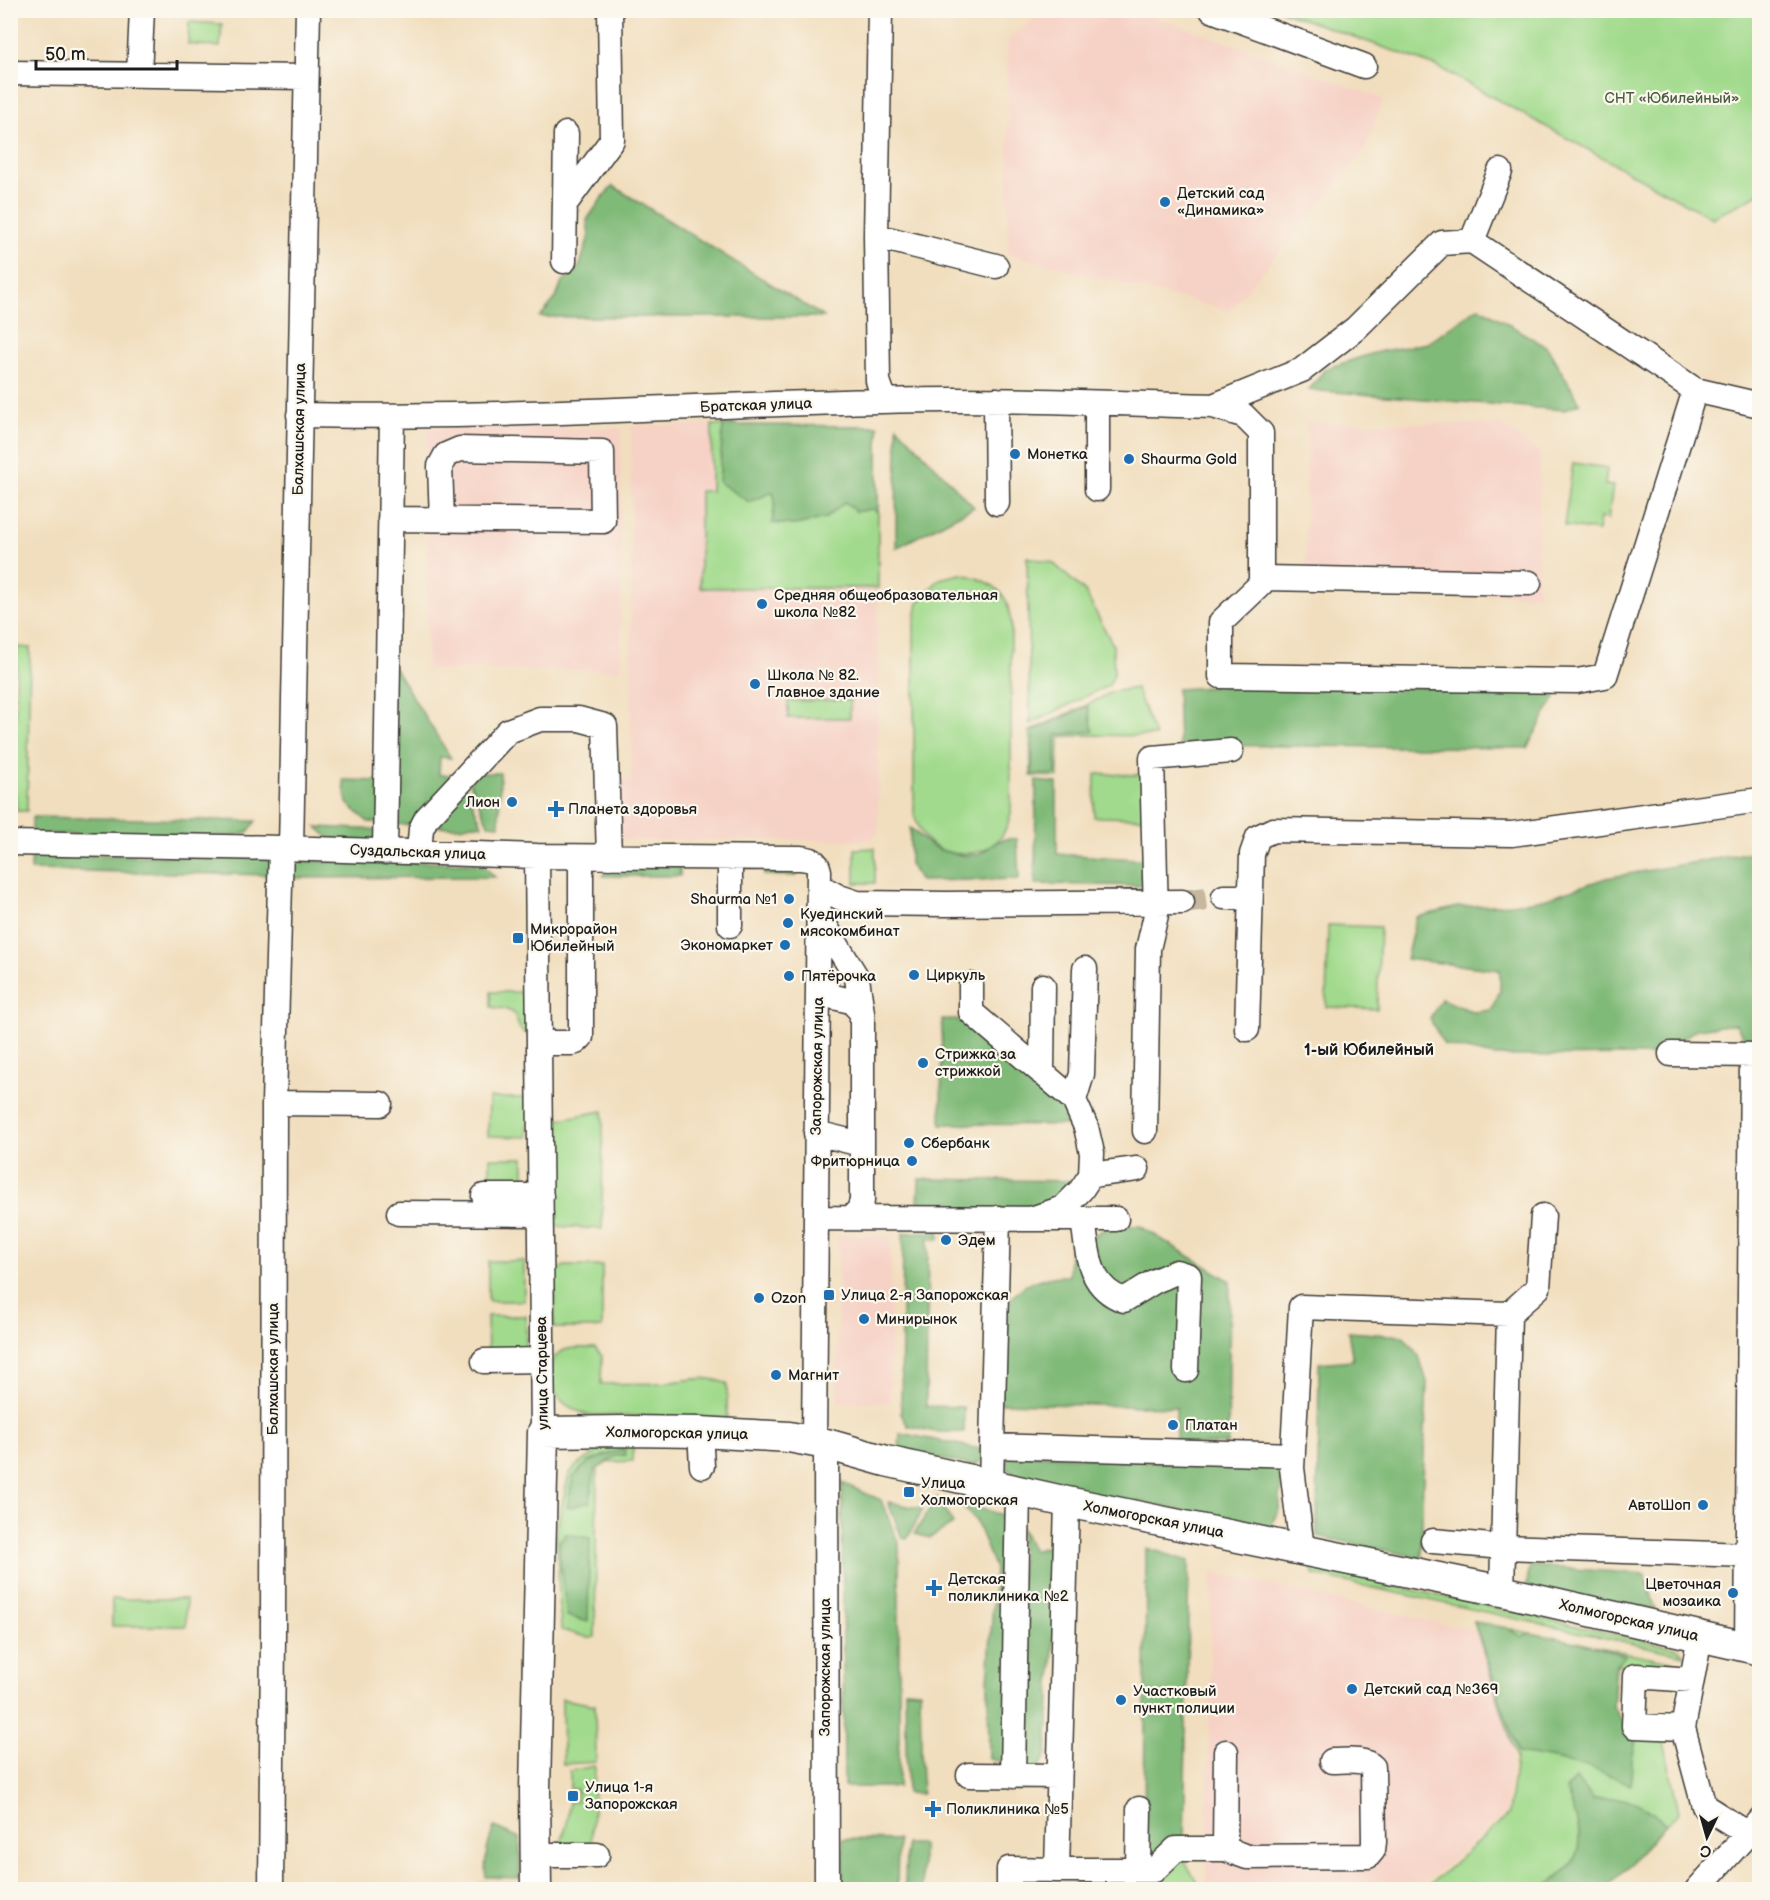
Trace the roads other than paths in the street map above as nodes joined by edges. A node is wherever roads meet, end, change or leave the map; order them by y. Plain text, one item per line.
1 (142, 10) edge
2 (308, 10) edge
3 (610, 10) edge
4 (880, 10) edge
5 (1212, 10) edge
6 (1365, 66) dead end
7 (10, 73) edge
8 (139, 75) junction
9 (306, 77) junction
10 (566, 135) dead end
11 (1500, 171) dead end
12 (565, 204) junction
13 (876, 236) junction
14 (1472, 241) junction
15 (564, 261) dead end
16 (996, 266) dead end
17 (1695, 390) junction
18 (996, 400) junction
19 (885, 401) junction
20 (1097, 403) junction
21 (1760, 405) edge
22 (1213, 406) junction
23 (299, 415) junction
24 (393, 416) junction
25 (1097, 489) dead end
26 (997, 503) dead end
27 (390, 519) junction
28 (442, 519) junction
29 (1261, 578) junction
30 (1528, 583) dead end
31 (1231, 751) dead end
32 (1760, 800) edge
33 (10, 843) edge
34 (286, 848) junction
35 (385, 852) junction
36 (419, 852) junction
37 (537, 856) junction
38 (581, 857) junction
39 (609, 857) junction
40 (730, 858) junction
41 (819, 878) junction
42 (1224, 897) tunnel mouth
43 (1250, 897) junction
44 (1182, 902) tunnel mouth
45 (1156, 903) junction
46 (819, 916) junction
47 (730, 925) dead end
48 (1085, 969) dead end
49 (818, 983) junction
50 (971, 985) dead end
51 (1043, 986) dead end
52 (862, 1013) junction
53 (1247, 1029) dead end
54 (539, 1043) junction
55 (1671, 1053) dead end
56 (1756, 1055) edge
57 (1042, 1073) junction
58 (1074, 1101) junction
59 (274, 1103) junction
60 (380, 1104) dead end
61 (1145, 1131) dead end
62 (816, 1133) junction
63 (1755, 1143) edge
64 (861, 1144) junction
65 (1137, 1169) dead end
66 (1091, 1175) junction
67 (484, 1196) dead end
68 (541, 1205) junction
69 (399, 1214) dead end
70 (1543, 1216) dead end
71 (816, 1218) junction
72 (851, 1218) junction
73 (998, 1218) junction
74 (1031, 1219) junction
75 (1083, 1219) junction
76 (1116, 1219) dead end
77 (1509, 1314) junction
78 (484, 1360) dead end
79 (542, 1360) junction
80 (1186, 1370) dead end
81 (543, 1432) junction
82 (700, 1432) junction
83 (820, 1443) junction
84 (992, 1446) junction
85 (1293, 1455) junction
86 (702, 1466) dead end
87 (1005, 1487) junction
88 (1067, 1502) junction
89 (1754, 1522) edge
90 (1433, 1541) dead end
91 (1503, 1547) junction
92 (1302, 1549) junction
93 (1748, 1555) junction
94 (1502, 1591) junction
95 (1700, 1636) junction
96 (1753, 1649) edge
97 (1692, 1680) junction
98 (1683, 1728) junction
99 (1226, 1752) dead end
100 (1332, 1761) dead end
101 (969, 1775) dead end
102 (1013, 1776) junction
103 (1059, 1776) junction
104 (1139, 1809) dead end
105 (1754, 1827) edge
106 (1225, 1849) junction
107 (535, 1855) junction
108 (597, 1855) dead end
109 (1057, 1870) junction
110 (1138, 1870) junction
111 (271, 1890) edge
112 (536, 1890) edge
113 (827, 1890) edge
114 (1009, 1890) edge
115 (1697, 1890) edge

1 - 8 street
2 - 9 street, Балхашская улица
3 - 12 street
4 - 13 street
5 - 6 street
7 - 8 street
8 - 9 street
9 - 23 street, Балхашская улица
10 - 12 street
11 - 14 street
12 - 15 street
13 - 16 street
13 - 19 street
14 - 17 street
14 - 22 street
17 - 21 street
17 - 29 street
18 - 19 street, Братская улица
18 - 20 street, Братская улица
18 - 26 street
19 - 24 street, Братская улица
20 - 22 street, Братская улица
20 - 25 street
22 - 29 street
23 - 24 street, Братская улица
23 - 34 street, Балхашская улица
24 - 27 street
27 - 28 street
27 - 35 street
28 - 28 street
29 - 30 street
31 - 45 street
32 - 43 street
33 - 34 street, Суздальская улица
34 - 35 street, Суздальская улица
34 - 59 street, Балхашская улица
35 - 36 street, Суздальская улица
36 - 37 street, Суздальская улица
36 - 39 street
37 - 38 street, Суздальская улица
37 - 54 street, улица Старцева
38 - 39 street, Суздальская улица
38 - 54 street
39 - 40 street, Суздальская улица
40 - 41 street, Суздальская улица
40 - 47 street
41 - 45 street, Суздальская улица
41 - 46 street, Запорожская улица
42 - 43 street
43 - 53 street
44 - 45 street, Суздальская улица
45 - 61 street
46 - 49 street, Запорожская улица
46 - 52 street
48 - 58 street
49 - 52 street
49 - 62 street, Запорожская улица
50 - 57 street
51 - 57 street
52 - 64 street
54 - 68 street, улица Старцева
55 - 56 street
56 - 63 street
57 - 58 street
58 - 66 street
59 - 60 street
59 - 111 street, Балхашская улица
62 - 64 street
62 - 71 street, Запорожская улица
63 - 89 street
64 - 72 street
65 - 66 street
66 - 74 street
67 - 68 street
68 - 69 street
68 - 79 street, улица Старцева
70 - 77 street
71 - 72 street
71 - 83 street, Запорожская улица
72 - 73 street
73 - 74 street
73 - 84 street
74 - 75 street
75 - 76 street
75 - 80 street
77 - 85 street
77 - 91 street
78 - 79 street
79 - 81 street, улица Старцева
81 - 82 main road, Холмогорская улица
81 - 107 main road, улица Старцева
82 - 83 main road, Холмогорская улица
82 - 86 street
83 - 87 main road, Холмогорская улица
83 - 113 street, Запорожская улица
84 - 85 street
84 - 87 street
85 - 92 street
87 - 88 main road, Холмогорская улица
87 - 102 street
88 - 92 main road, Холмогорская улица
88 - 103 street
89 - 93 street
90 - 91 street
91 - 93 street
91 - 94 street
92 - 94 main road, Холмогорская улица
93 - 96 street
94 - 95 main road, Холмогорская улица
95 - 96 main road, Холмогорская улица
95 - 97 street
97 - 98 street
97 - 98 street
98 - 105 street
99 - 106 street
100 - 106 street
101 - 102 street
102 - 103 street
103 - 109 street
104 - 110 street
105 - 115 street
106 - 110 street
107 - 108 street
107 - 112 main road, улица Старцева
109 - 110 street
109 - 114 street

